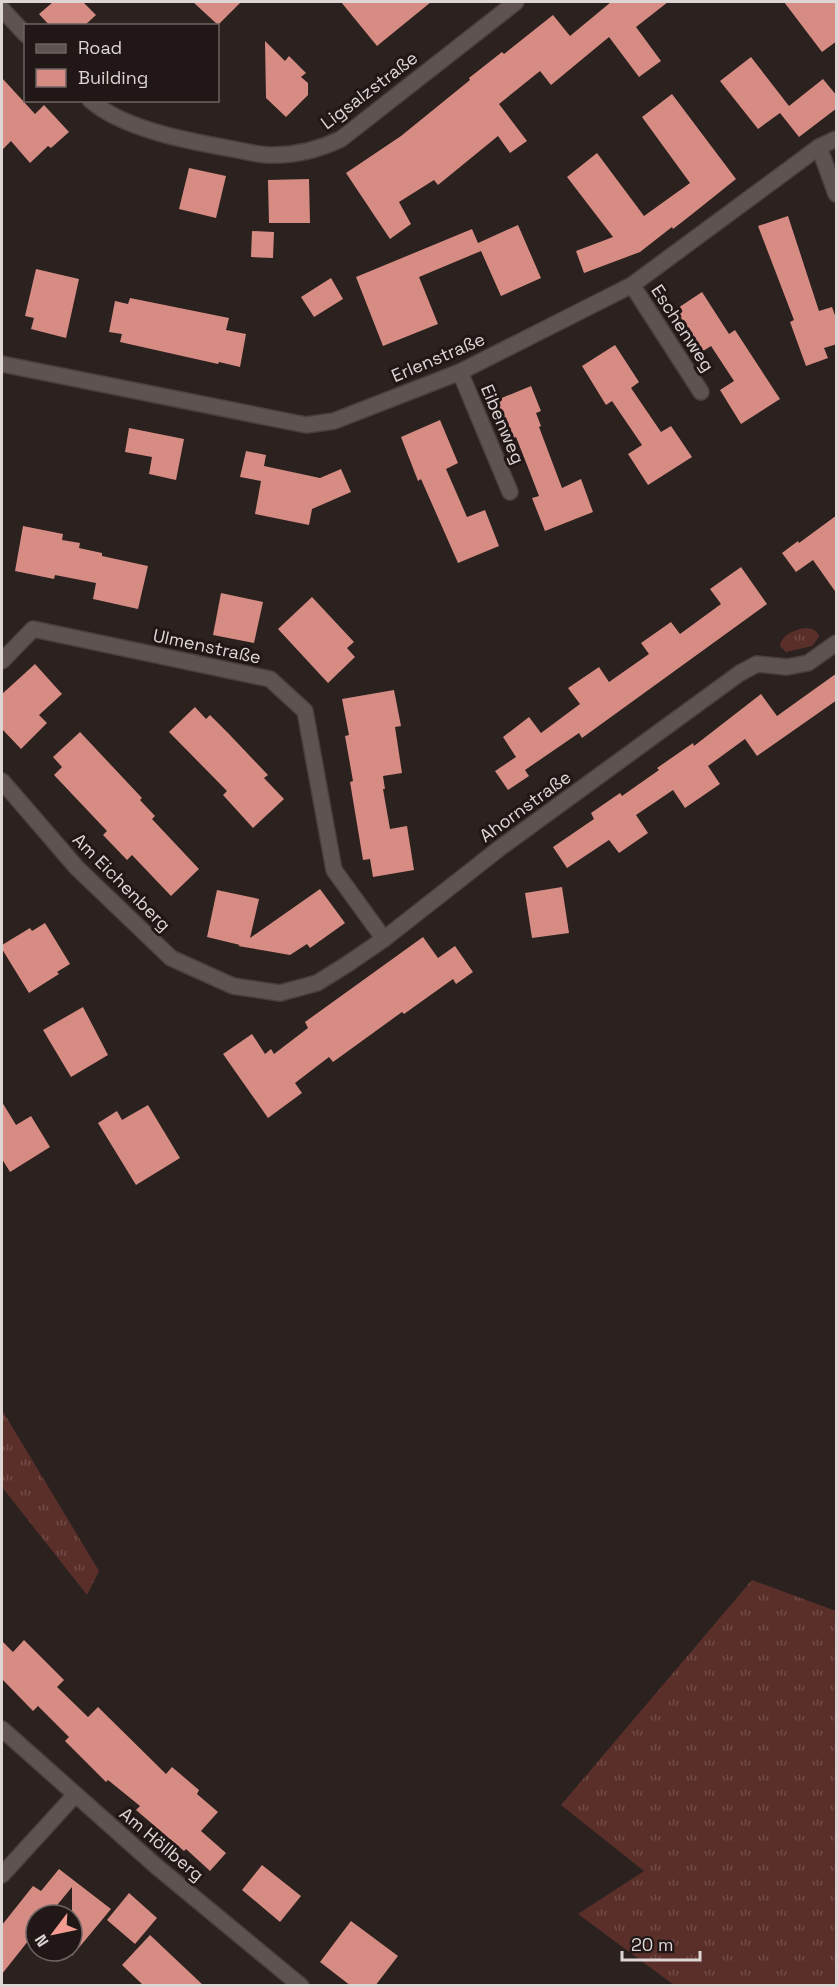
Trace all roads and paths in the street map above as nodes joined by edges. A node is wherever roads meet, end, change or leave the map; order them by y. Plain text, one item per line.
1 (516, 2) edge
2 (2, 9) edge
3 (24, 33) edge
4 (92, 102) edge
5 (837, 139) edge
6 (819, 147) junction
7 (837, 194) edge
8 (632, 285) junction
9 (2, 364) edge
10 (460, 372) junction
11 (701, 392) dead end
12 (510, 492) dead end
13 (837, 644) edge
14 (2, 661) edge
15 (2, 781) edge
16 (384, 939) junction
17 (233, 986) joint
18 (2, 1729) edge
19 (75, 1795) junction
20 (2, 1875) edge
21 (301, 1986) edge

1 - 4 street, Ligsalzstraße
2 - 3 street
5 - 6 street, Erlenstraße
6 - 7 street
6 - 8 street, Erlenstraße
8 - 10 street, Erlenstraße
8 - 11 street, Eschenweg
9 - 10 street, Erlenstraße
10 - 12 street, Eibenweg
13 - 16 street, Ahornstraße
14 - 16 street, Ulmenstraße
15 - 17 street, Am Eichenberg
16 - 17 street, Ahornstraße
18 - 19 street, Am Höllberg
19 - 20 street
19 - 21 street, Am Höllberg

